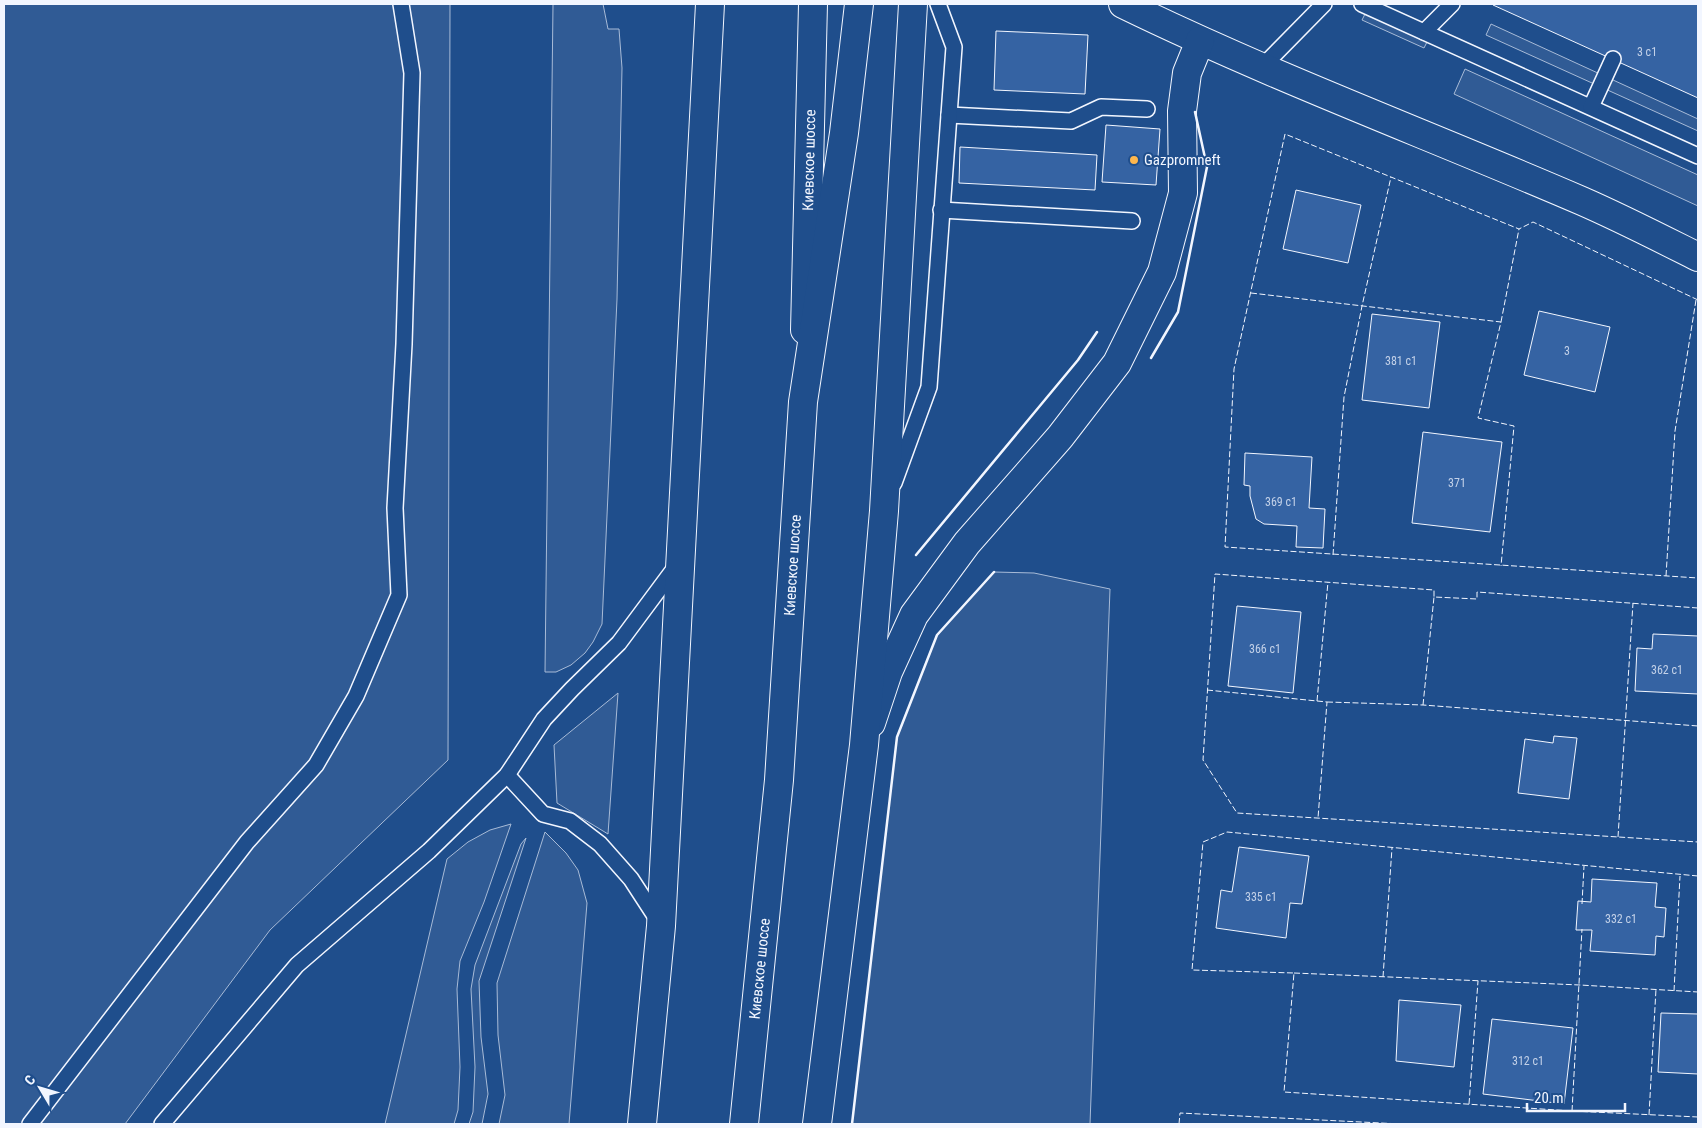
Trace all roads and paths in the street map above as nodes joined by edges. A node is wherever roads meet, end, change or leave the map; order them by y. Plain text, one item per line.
1 (401, 4) edge
2 (710, 4) edge
3 (813, 4) edge
4 (859, 4) edge
5 (913, 4) edge
6 (938, 4) edge
7 (1124, 4) edge
8 (1324, 4) edge
9 (1362, 4) edge
10 (1452, 4) edge
11 (1390, 10) edge
12 (1424, 32) junction
13 (1200, 41) junction
14 (1613, 59) dead end
15 (1261, 68) junction
16 (1591, 108) junction
17 (1148, 109) dead end
18 (949, 115) junction
19 (1698, 156) edge
20 (941, 210) junction
21 (1132, 221) dead end
22 (1698, 256) edge
23 (803, 402) junction
24 (884, 511) junction
25 (681, 559) junction
26 (864, 745) junction
27 (508, 776) junction
28 (661, 926) junction
29 (30, 1124) edge
30 (162, 1124) edge
31 (642, 1124) edge
32 (744, 1124) edge
33 (818, 1124) edge

1 - 29 lane
2 - 25 main road
3 - 23 main road, Киевское шоссе
4 - 23 main road
5 - 24 main road
6 - 18 lane
7 - 13 main road
8 - 15 lane
9 - 11 lane
10 - 12 lane
11 - 12 lane
12 - 16 lane
13 - 15 main road
13 - 26 main road
14 - 16 lane
15 - 22 main road
16 - 19 lane
17 - 18 lane
18 - 20 lane
20 - 21 lane
20 - 24 lane
23 - 32 main road, Киевское шоссе
24 - 26 main road
25 - 27 lane
25 - 28 main road
26 - 33 main road
27 - 28 lane
27 - 30 lane
28 - 31 main road

